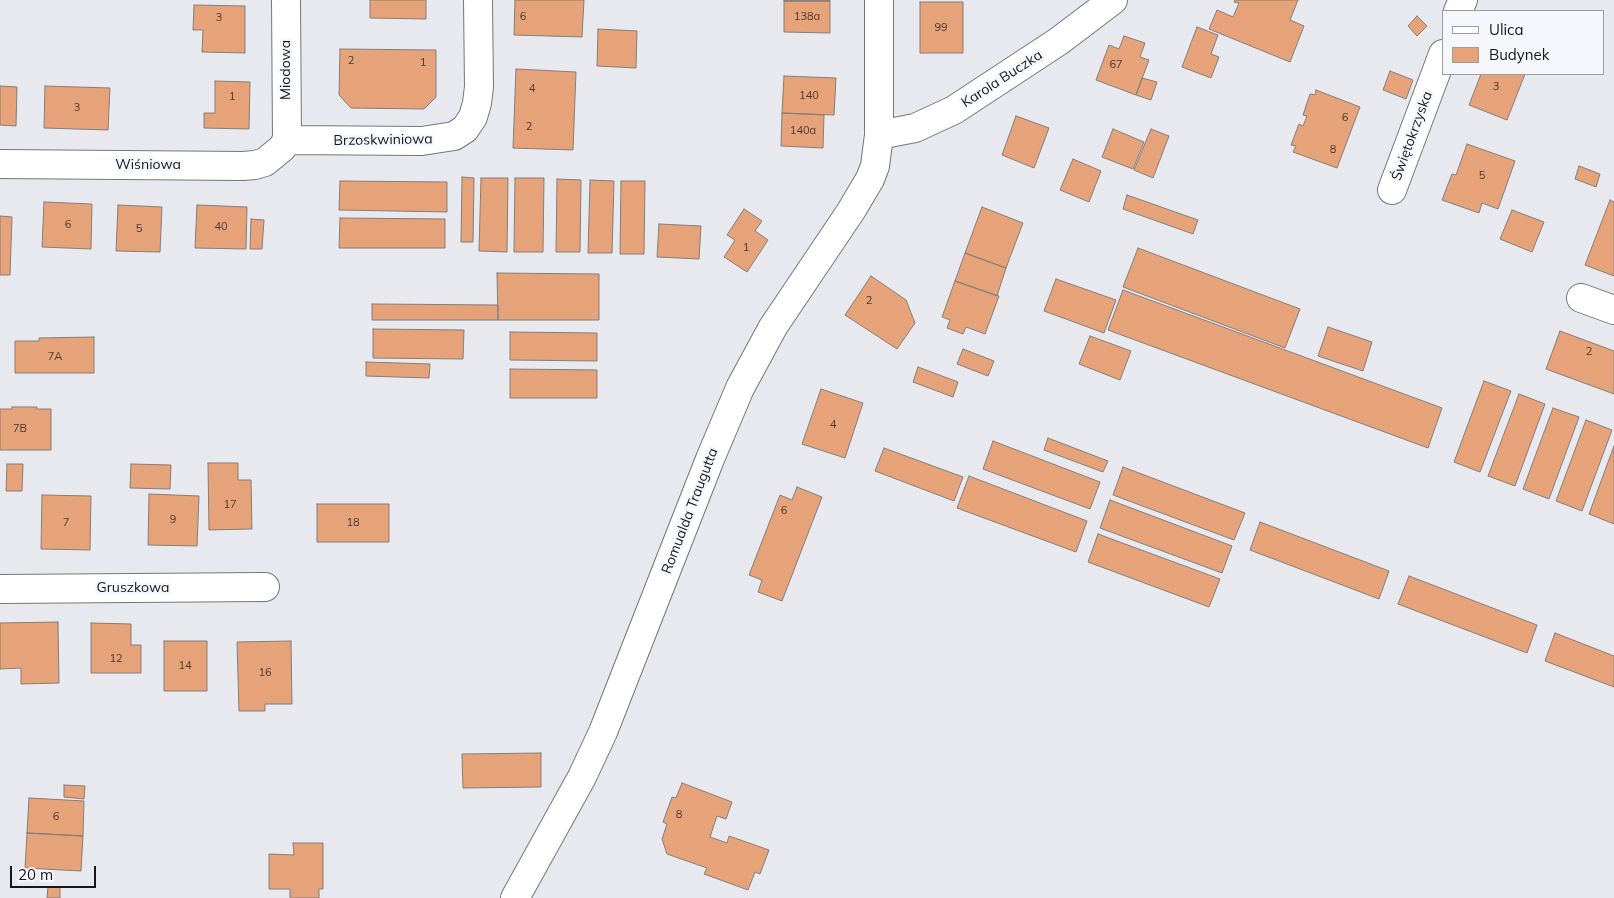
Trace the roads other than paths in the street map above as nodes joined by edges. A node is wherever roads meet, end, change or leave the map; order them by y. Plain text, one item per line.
1 (286, 0) edge
2 (478, 0) edge
3 (879, 0) edge
4 (1113, 0) edge
5 (1442, 57) edge
6 (879, 135) junction
7 (287, 140) junction
8 (0, 164) edge
9 (1392, 190) dead end
10 (1581, 298) dead end
11 (1614, 310) edge
12 (265, 588) dead end
13 (0, 589) edge
14 (515, 898) edge

1 - 7 street, Miodowa
2 - 7 street, Brzoskwiniowa
3 - 6 street, Romualda Traugutta
4 - 6 street, Karola Buczka
5 - 9 street, Świętokrzyska
6 - 14 street, Romualda Traugutta
7 - 8 street, Wiśniowa
10 - 11 street
12 - 13 street, Gruszkowa

